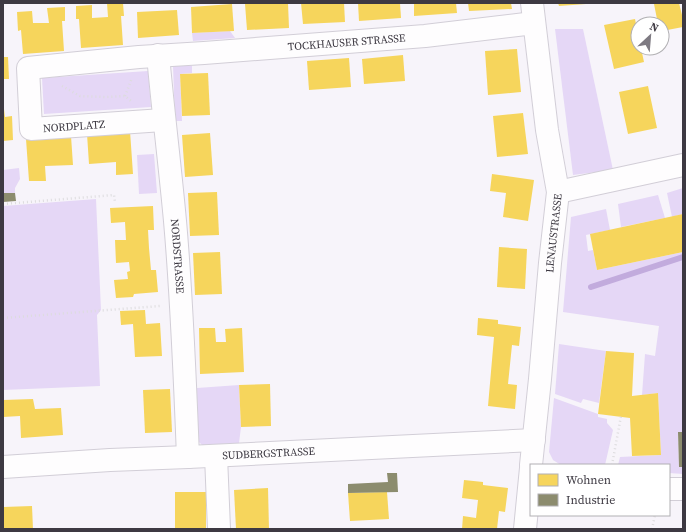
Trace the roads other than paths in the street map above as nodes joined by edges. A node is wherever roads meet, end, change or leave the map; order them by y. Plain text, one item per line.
1 (533, 13) edge
2 (158, 56) junction
3 (163, 120) junction
4 (683, 166) edge
5 (558, 192) junction
6 (534, 440) junction
7 (216, 456) junction
8 (188, 457) junction
9 (532, 464) edge
10 (3, 467) edge
11 (530, 482) edge
12 (670, 489) edge
13 (683, 489) edge
14 (220, 529) edge
15 (525, 529) edge

1 - 2 street, TOCKHAUSER STRASSE
1 - 5 street, LENAUSTRASSE
2 - 3 street, NORDSTRASSE
2 - 3 street, NORDPLATZ
3 - 8 street, NORDSTRASSE
4 - 5 street
5 - 6 street, LENAUSTRASSE
6 - 7 street, SUDBERGSTRASSE
6 - 9 street, LENAUSTRASSE
7 - 8 street, SUDBERGSTRASSE
7 - 14 street
8 - 10 street, SUDBERGSTRASSE
11 - 15 street, LENAUSTRASSE
12 - 13 street

